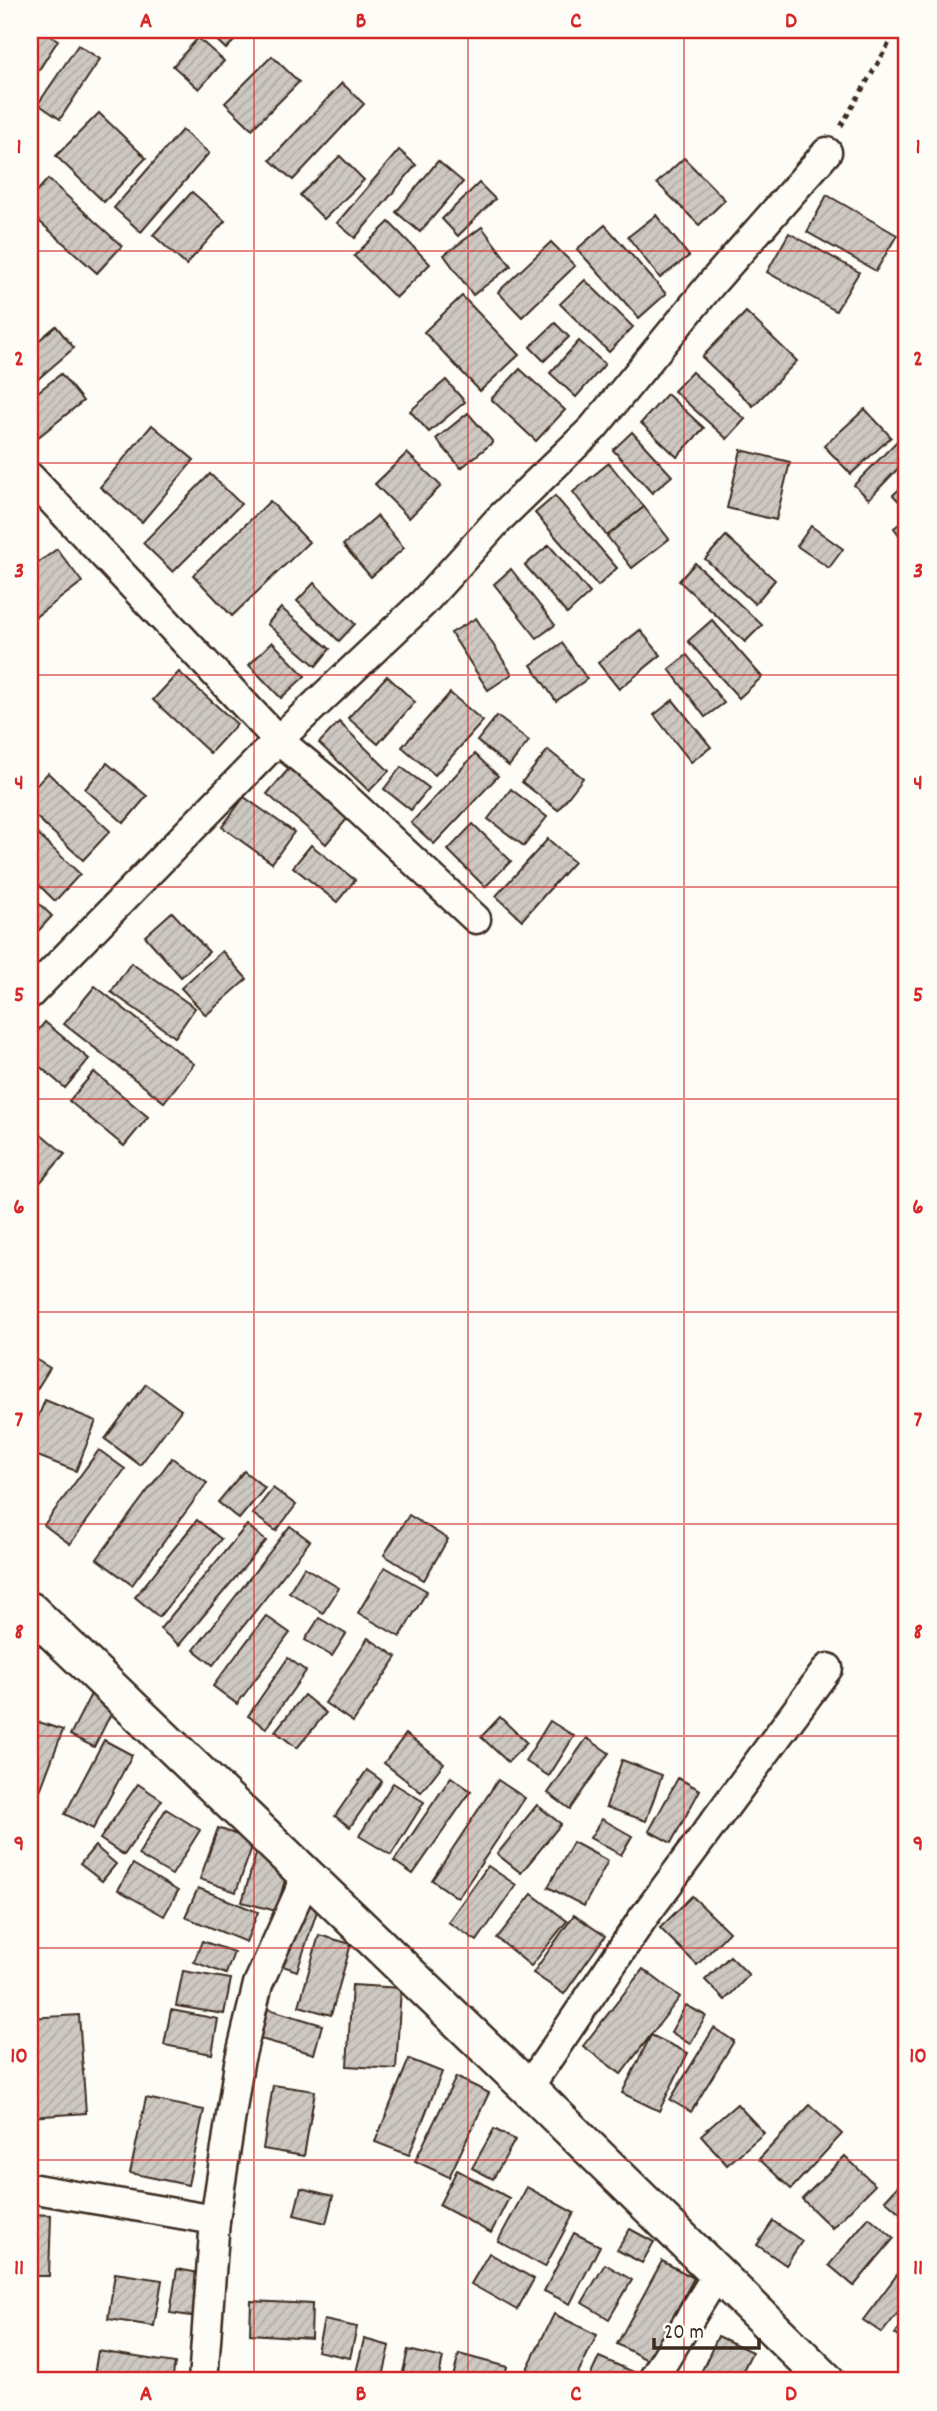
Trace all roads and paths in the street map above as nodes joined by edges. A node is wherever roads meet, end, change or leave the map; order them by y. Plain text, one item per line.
1 (897, 30) edge
2 (827, 152) joint
3 (30, 477) edge
4 (278, 740) junction
5 (476, 919) dead end
6 (30, 994) edge
7 (30, 1610) edge
8 (828, 1668) dead end
9 (307, 1875) junction
10 (528, 2088) junction
11 (30, 2188) edge
12 (215, 2220) junction
13 (717, 2274) junction
14 (203, 2381) edge
15 (652, 2381) edge
16 (827, 2381) edge

1 - 2 path
2 - 4 street
3 - 4 street
4 - 5 street
4 - 6 street
7 - 9 street
8 - 10 street
9 - 10 street
9 - 12 street
10 - 13 street
11 - 12 street
12 - 14 street
13 - 15 street
13 - 16 street

